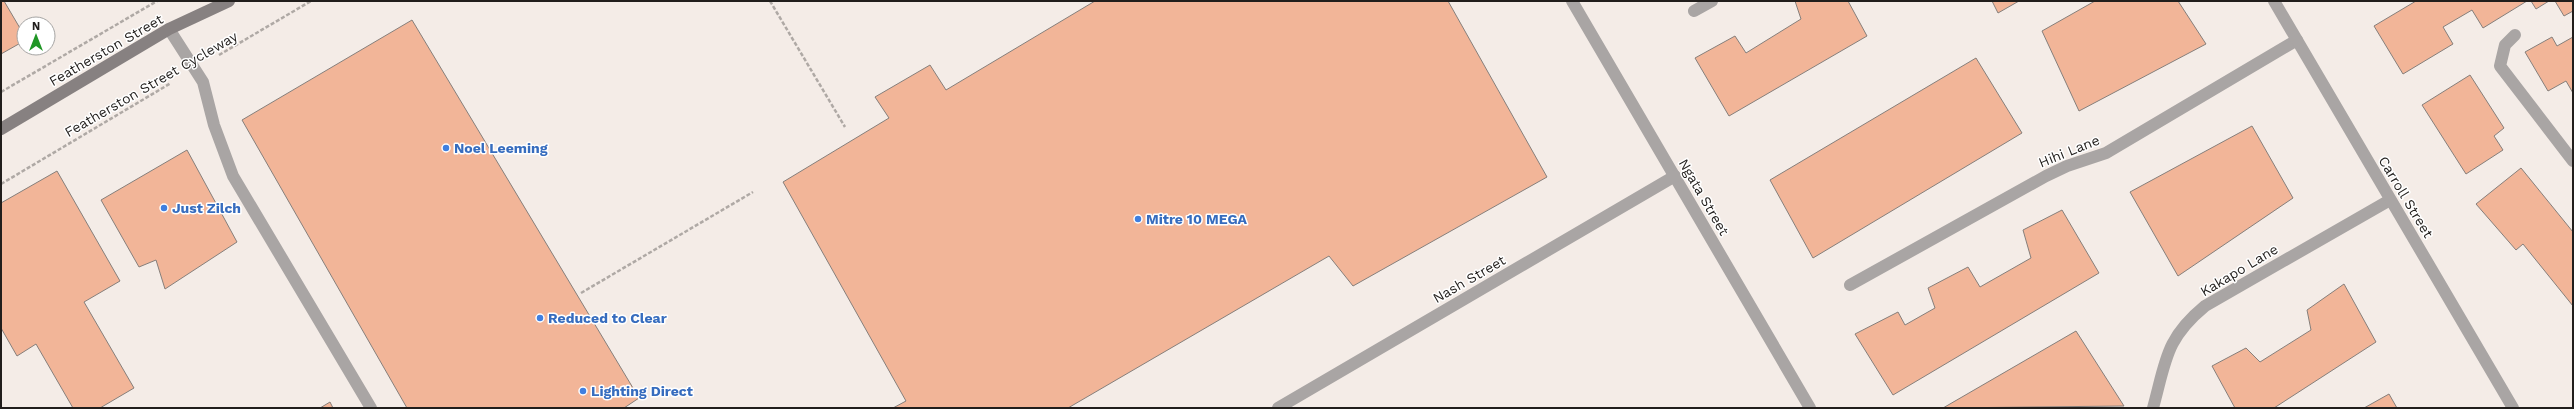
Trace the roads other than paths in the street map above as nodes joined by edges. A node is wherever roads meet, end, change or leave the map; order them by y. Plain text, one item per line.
1 (229, 1) edge
2 (1572, 1) edge
3 (1712, 1) edge
4 (2274, 1) edge
5 (1694, 12) dead end
6 (169, 30) junction
7 (2515, 36) dead end
8 (2297, 40) junction
9 (1, 129) edge
10 (2573, 161) edge
11 (1675, 176) junction
12 (2390, 200) junction
13 (1850, 285) dead end
14 (371, 408) edge
15 (1278, 408) edge
16 (1810, 408) edge
17 (2153, 408) edge
18 (2513, 408) edge

1 - 6 main road, Featherston Street
2 - 11 street, Ngata Street
3 - 5 street
4 - 8 street, Carroll Street
6 - 9 main road, Featherston Street
6 - 14 street
7 - 10 street
8 - 12 street, Carroll Street
8 - 13 street, Hihi Lane
11 - 15 street, Nash Street
11 - 16 street, Ngata Street
12 - 17 street, Kakapo Lane
12 - 18 street, Carroll Street

